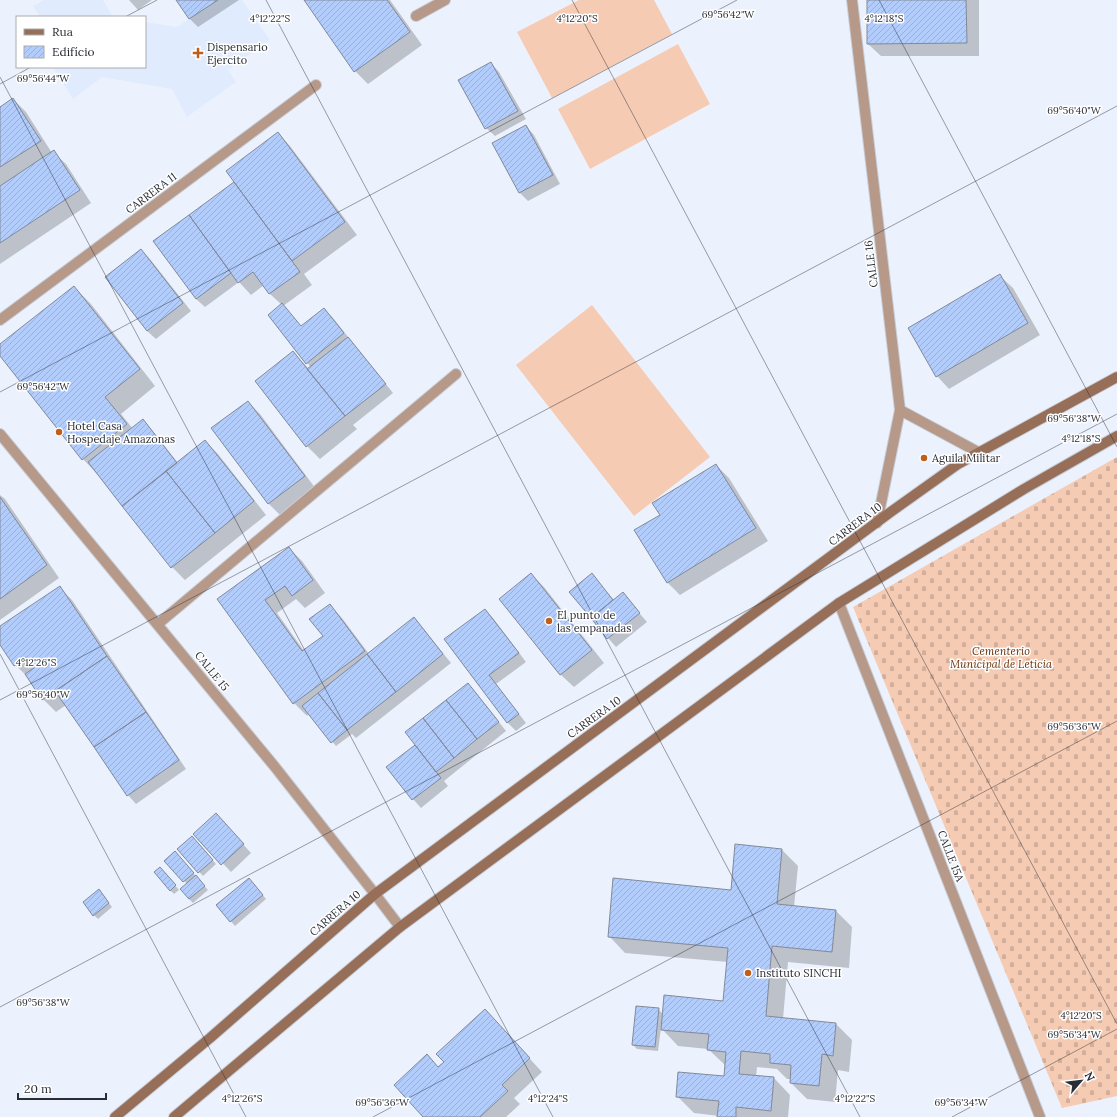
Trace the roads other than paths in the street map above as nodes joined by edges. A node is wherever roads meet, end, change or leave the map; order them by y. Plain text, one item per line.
1 (445, 0) edge
2 (852, 0) edge
3 (416, 16) dead end
4 (316, 86) dead end
5 (0, 320) edge
6 (456, 374) dead end
7 (1117, 376) edge
8 (900, 410) junction
9 (0, 434) edge
10 (1117, 436) edge
11 (978, 452) junction
12 (877, 523) junction
13 (839, 603) junction
14 (158, 624) junction
15 (376, 894) junction
16 (400, 927) junction
17 (115, 1117) edge
18 (174, 1117) edge
19 (1040, 1117) edge

1 - 3 street
2 - 8 street, CALLE 16
4 - 5 street, CARRERA 11
6 - 14 street
7 - 11 main road, CARRERA 10
8 - 11 street
8 - 12 street, CALLE 16
9 - 14 street, CALLE 15
10 - 13 main road
11 - 12 main road, CARRERA 10
12 - 15 main road, CARRERA 10
13 - 16 main road
13 - 19 street, CALLE 15A
14 - 15 street, CALLE 15
15 - 16 street, CALLE 15
15 - 17 main road, CARRERA 10
16 - 18 main road

